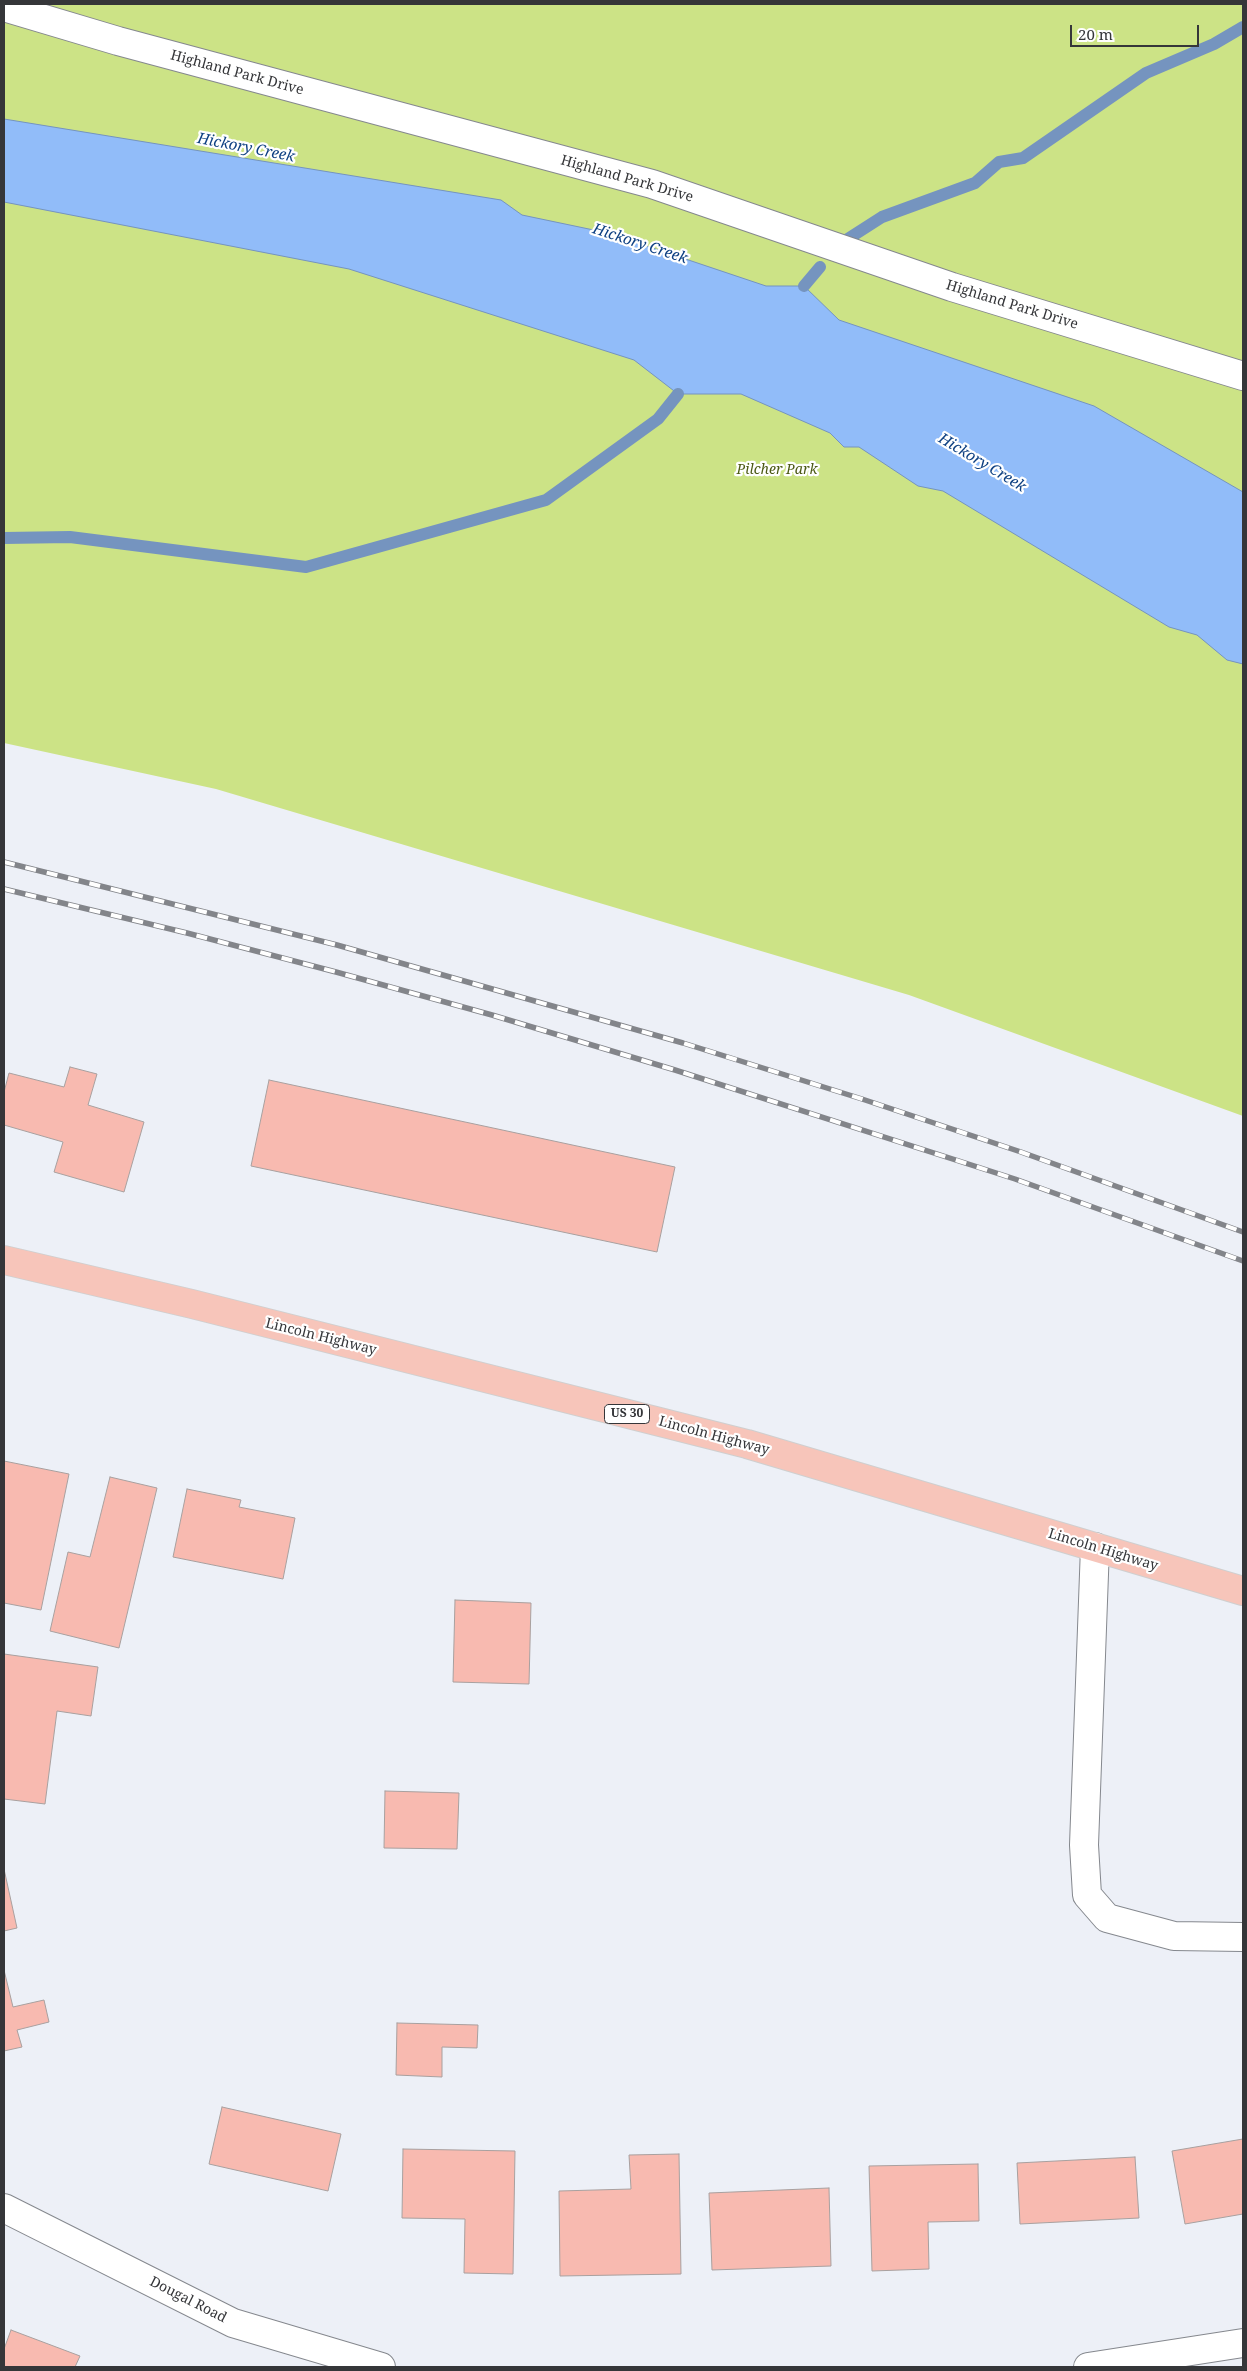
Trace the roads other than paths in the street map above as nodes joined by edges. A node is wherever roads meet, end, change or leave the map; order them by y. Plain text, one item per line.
1 (4, 7) edge
2 (1243, 376) edge
3 (4, 1260) edge
4 (1095, 1547) junction
5 (1243, 1591) edge
6 (1243, 1936) edge
7 (4, 2208) edge
8 (1243, 2344) edge
9 (381, 2367) edge
10 (1088, 2367) edge

1 - 2 street, Highland Park Drive
3 - 4 main road, Lincoln Highway / US 30
4 - 5 main road, Lincoln Highway / US 30
4 - 6 street
7 - 9 street, Dougal Road
8 - 10 street

